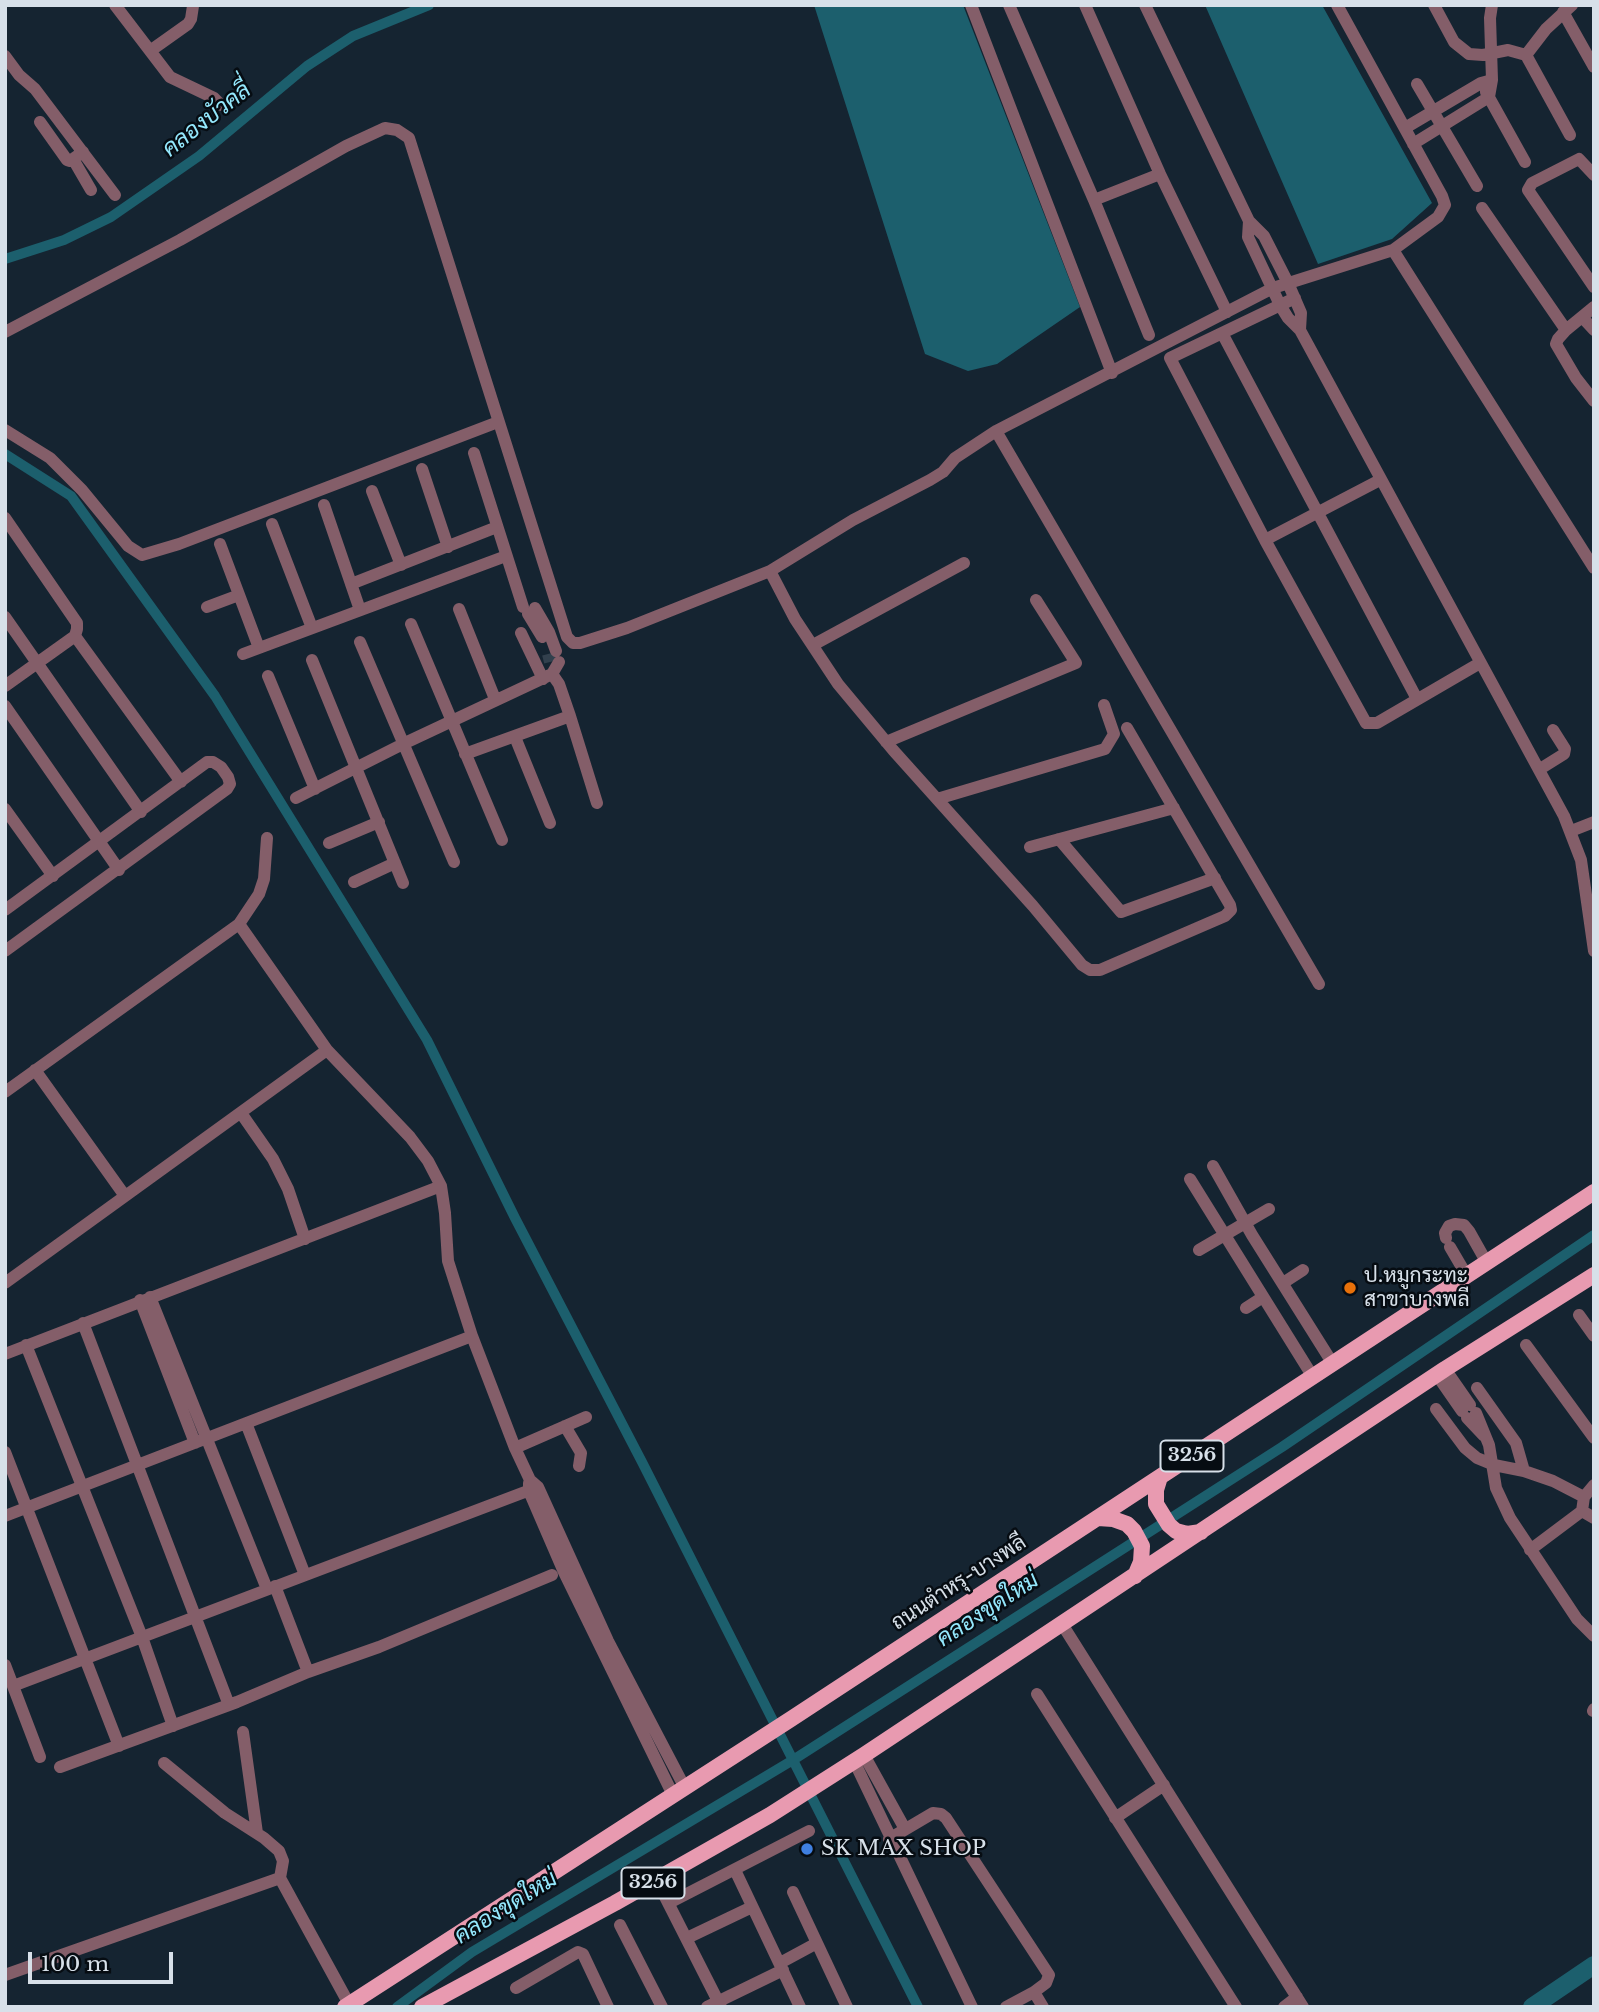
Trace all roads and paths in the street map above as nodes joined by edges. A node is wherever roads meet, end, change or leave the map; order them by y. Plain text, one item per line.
1 (115, 5) edge
2 (971, 5) edge
3 (1009, 5) edge
4 (1085, 5) edge
5 (1145, 5) edge
6 (1337, 5) edge
7 (1434, 5) edge
8 (1492, 5) edge
9 (193, 6) edge
10 (1567, 8) edge
11 (150, 51) junction
12 (1491, 54) junction
13 (1526, 55) junction
14 (5, 56) edge
15 (1594, 67) edge
16 (1487, 82) junction
17 (1417, 84) dead end
18 (1489, 97) junction
19 (221, 105) dead end
20 (1433, 112) junction
21 (40, 122) dead end
22 (1441, 127) junction
23 (1405, 128) junction
24 (1570, 135) dead end
25 (1413, 144) junction
26 (78, 155) junction
27 (1525, 162) dead end
28 (1160, 174) junction
29 (1594, 175) edge
30 (1477, 186) dead end
31 (91, 190) dead end
32 (114, 195) dead end
33 (1094, 200) junction
34 (1482, 208) dead end
35 (1249, 221) junction
36 (1393, 250) junction
37 (1288, 283) junction
38 (1594, 287) edge
39 (1273, 288) junction
40 (1295, 298) junction
41 (1280, 305) junction
42 (1594, 307) edge
43 (1227, 312) junction
44 (1582, 317) junction
45 (1300, 330) junction
46 (1566, 330) junction
47 (1594, 330) edge
48 (5, 332) edge
49 (1222, 332) junction
50 (1149, 335) dead end
51 (1112, 373) junction
52 (1594, 401) edge
53 (498, 422) junction
54 (5, 430) edge
55 (996, 430) junction
56 (474, 453) dead end
57 (422, 470) dead end
58 (1380, 480) junction
59 (372, 491) dead end
60 (324, 505) dead end
61 (1318, 513) junction
62 (5, 518) edge
63 (272, 523) dead end
64 (497, 527) junction
65 (1265, 540) junction
66 (220, 544) dead end
67 (448, 547) junction
68 (506, 556) junction
69 (964, 563) dead end
70 (401, 565) junction
71 (1594, 568) edge
72 (770, 570) junction
73 (351, 584) junction
74 (239, 595) junction
75 (1036, 600) dead end
76 (207, 607) dead end
77 (459, 609) dead end
78 (360, 610) junction
79 (5, 617) edge
80 (563, 623) junction
81 (411, 624) dead end
82 (313, 628) junction
83 (521, 633) dead end
84 (546, 634) junction
85 (75, 636) junction
86 (360, 642) dead end
87 (813, 646) junction
88 (259, 648) junction
89 (243, 654) dead end
90 (312, 660) dead end
91 (37, 662) junction
92 (1480, 663) junction
93 (552, 664) junction
94 (268, 676) dead end
95 (5, 686) edge
96 (495, 699) junction
97 (1417, 699) junction
98 (1104, 705) dead end
99 (5, 706) edge
100 (570, 716) junction
101 (451, 721) junction
102 (1127, 728) dead end
103 (1553, 730) dead end
104 (515, 737) junction
105 (886, 742) junction
106 (405, 743) junction
107 (465, 754) junction
108 (357, 767) junction
109 (1540, 769) junction
110 (181, 782) junction
111 (315, 789) junction
112 (296, 798) dead end
113 (937, 799) junction
114 (597, 803) dead end
115 (5, 808) edge
116 (1174, 808) junction
117 (141, 812) junction
118 (379, 822) junction
119 (1594, 822) edge
120 (550, 823) dead end
121 (1571, 831) junction
122 (267, 838) dead end
123 (1059, 839) junction
124 (502, 840) dead end
125 (99, 842) junction
126 (328, 843) dead end
127 (1030, 847) dead end
128 (454, 862) dead end
129 (395, 863) junction
130 (120, 870) junction
131 (53, 876) junction
132 (1215, 878) junction
133 (354, 882) dead end
134 (403, 883) dead end
135 (1590, 894) edge
136 (5, 910) edge
137 (239, 923) junction
138 (8, 944) edge
139 (1594, 951) edge
140 (1320, 984) dead end
141 (327, 1050) junction
142 (35, 1070) junction
143 (5, 1091) edge
144 (241, 1113) junction
145 (1213, 1166) dead end
146 (1190, 1179) dead end
147 (441, 1186) junction
148 (1594, 1192) edge
149 (125, 1196) junction
150 (1269, 1209) dead end
151 (1245, 1223) junction
152 (1224, 1235) junction
153 (305, 1239) junction
154 (1199, 1250) dead end
155 (1487, 1264) junction
156 (1303, 1270) dead end
157 (1594, 1275) edge
158 (1467, 1276) junction
159 (5, 1283) edge
160 (1283, 1283) junction
161 (1263, 1297) junction
162 (145, 1298) junction
163 (1246, 1308) dead end
164 (1579, 1315) dead end
165 (83, 1323) junction
166 (472, 1336) junction
167 (1594, 1336) edge
168 (1526, 1345) dead end
169 (26, 1346) junction
170 (5, 1354) edge
171 (1333, 1364) junction
172 (1441, 1372) junction
173 (1313, 1377) junction
174 (1477, 1388) dead end
175 (1436, 1409) dead end
176 (586, 1417) dead end
177 (246, 1423) junction
178 (565, 1426) junction
179 (1594, 1438) edge
180 (201, 1441) junction
181 (515, 1448) junction
182 (5, 1452) edge
183 (138, 1465) junction
184 (1494, 1465) junction
185 (579, 1466) dead end
186 (1524, 1471) junction
187 (1160, 1477) junction
188 (1594, 1485) edge
189 (83, 1486) junction
190 (532, 1486) junction
191 (1584, 1497) junction
192 (26, 1508) junction
193 (1582, 1511) junction
194 (5, 1516) edge
195 (1097, 1518) junction
196 (1594, 1518) edge
197 (1201, 1532) junction
198 (1530, 1550) junction
199 (305, 1575) junction
200 (552, 1575) dead end
201 (1135, 1576) junction
202 (271, 1588) junction
203 (195, 1616) junction
204 (1062, 1624) junction
205 (1594, 1636) edge
206 (142, 1637) junction
207 (85, 1659) junction
208 (5, 1665) edge
209 (308, 1672) junction
210 (13, 1686) junction
211 (1037, 1694) dead end
212 (229, 1705) junction
213 (173, 1726) junction
214 (243, 1732) dead end
215 (119, 1746) junction
216 (40, 1757) dead end
217 (859, 1758) junction
218 (164, 1763) dead end
219 (60, 1767) dead end
220 (1164, 1785) junction
221 (679, 1791) junction
222 (1115, 1818) junction
223 (905, 1829) junction
224 (809, 1831) dead end
225 (257, 1833) junction
226 (889, 1839) junction
227 (735, 1870) junction
228 (280, 1878) junction
229 (657, 1881) junction
230 (793, 1892) dead end
231 (669, 1903) junction
232 (752, 1907) junction
233 (620, 1925) dead end
234 (687, 1938) junction
235 (817, 1943) junction
236 (781, 1967) junction
237 (5, 1975) edge
238 (516, 1988) dead end
239 (1034, 1992) junction
240 (1300, 2002) edge
241 (607, 2003) edge
242 (347, 2005) edge
243 (716, 2005) edge
244 (422, 2007) edge
245 (591, 2007) edge
246 (662, 2007) edge
247 (800, 2007) edge
248 (847, 2007) edge
249 (972, 2007) edge
250 (1006, 2007) edge
251 (1043, 2007) edge
252 (1236, 2007) edge
253 (1284, 2007) edge

1 - 11 street
2 - 51 street
3 - 33 street
4 - 28 street
5 - 35 street
6 - 23 street
7 - 12 street
8 - 12 street
9 - 11 street
10 - 13 street
10 - 15 street
11 - 19 street
12 - 13 street
12 - 16 street
13 - 24 street
14 - 26 street
16 - 18 street
16 - 20 street
17 - 20 street
18 - 22 street
18 - 27 street
20 - 22 street
20 - 23 street
21 - 26 street
22 - 25 street
22 - 30 street
23 - 25 street
25 - 36 street
26 - 31 street
26 - 32 street
28 - 33 street
28 - 43 street
29 - 38 street
33 - 50 street
34 - 46 street
35 - 37 street
35 - 39 street
36 - 37 street
36 - 71 street
37 - 39 street
37 - 40 street
39 - 41 street
39 - 43 street
40 - 41 street
40 - 45 street
41 - 45 street
41 - 49 street
42 - 44 street
43 - 51 street
44 - 46 street
44 - 47 street
45 - 58 street
46 - 52 street
48 - 53 street
49 - 61 street
49 - 65 street
51 - 55 street
53 - 54 street
53 - 80 street
55 - 72 street
55 - 140 street
56 - 64 street
57 - 67 street
58 - 61 street
58 - 92 street
59 - 70 street
60 - 73 street
61 - 65 street
61 - 97 street
62 - 85 street
63 - 82 street
64 - 67 street
64 - 68 street
65 - 97 street
66 - 74 street
67 - 70 street
68 - 78 street
68 - 84 street
69 - 87 street
70 - 73 street
72 - 80 street
72 - 87 street
73 - 78 street
74 - 76 street
74 - 88 street
75 - 105 street
77 - 96 street
78 - 82 street
79 - 91 street
80 - 84 street
81 - 101 street
82 - 88 street
83 - 93 street
84 - 93 street
85 - 91 street
85 - 110 street
86 - 106 street
87 - 105 street
88 - 89 street
90 - 108 street
91 - 95 street
91 - 117 street
92 - 97 street
92 - 109 street
93 - 96 street
93 - 100 street
94 - 111 street
96 - 101 street
98 - 113 street
99 - 125 street
100 - 104 street
100 - 114 street
101 - 106 street
101 - 107 street
102 - 116 street
103 - 109 street
104 - 107 street
104 - 120 street
105 - 113 street
106 - 108 street
106 - 128 street
107 - 124 street
108 - 111 street
108 - 118 street
109 - 121 street
110 - 117 street
110 - 130 street
111 - 112 street
113 - 132 street
115 - 131 street
116 - 123 street
116 - 132 street
117 - 125 street
118 - 126 street
118 - 129 street
119 - 121 street
121 - 135 street
122 - 137 street
123 - 127 street
123 - 132 street
125 - 130 street
125 - 131 street
129 - 133 street
129 - 134 street
130 - 138 street
131 - 136 street
135 - 139 street
137 - 141 street
137 - 142 street
141 - 144 street
141 - 147 street
142 - 143 street
142 - 149 street
144 - 149 street
144 - 153 street
145 - 151 street
146 - 152 street
147 - 153 street
147 - 166 street
148 - 155 main road, ถนนตำหรุ-บางพลี / 3256
149 - 159 street
150 - 151 street
151 - 152 street
151 - 160 street
152 - 154 street
152 - 161 street
153 - 162 street
155 - 158 main road, ถนนตำหรุ-บางพลี / 3256
155 - 158 street
156 - 160 street
157 - 172 main road, 3256
158 - 171 main road, ถนนตำหรุ-บางพลี / 3256
160 - 171 street
161 - 163 street
161 - 173 street
162 - 165 street
162 - 180 street
164 - 167 street
165 - 169 street
165 - 183 street
166 - 177 street
166 - 181 street
168 - 179 street
169 - 170 street
169 - 189 street
171 - 173 main road, ถนนตำหรุ-บางพลี / 3256
172 - 184 street
172 - 197 main road, 3256
173 - 187 main road, ถนนตำหรุ-บางพลี / 3256
174 - 186 street
175 - 184 street
176 - 178 street
177 - 180 street
177 - 199 street
178 - 181 street
178 - 185 street
180 - 183 street
180 - 202 street
181 - 190 street
182 - 192 street
183 - 189 street
183 - 203 street
184 - 186 street
184 - 198 street
186 - 191 street
187 - 195 main road, ถนนตำหรุ-บางพลี / 3256
187 - 197 main road
188 - 191 street
189 - 192 street
189 - 206 street
190 - 199 street
190 - 221 street
191 - 193 street
192 - 194 street
192 - 207 street
193 - 196 street
193 - 198 street
195 - 201 main road
195 - 221 main road, ถนนตำหรุ-บางพลี / 3256
197 - 201 main road, 3256
198 - 205 street
199 - 202 street
200 - 209 street
201 - 204 main road, 3256
202 - 203 street
202 - 209 street
203 - 206 street
203 - 212 street
204 - 217 main road, 3256
204 - 220 street
206 - 207 street
206 - 213 street
207 - 210 street
207 - 215 street
208 - 210 street
209 - 212 street
210 - 216 street
211 - 222 street
212 - 213 street
213 - 215 street
214 - 225 street
215 - 219 street
217 - 223 street
217 - 226 street
217 - 229 main road, 3256
218 - 225 street
220 - 222 street
220 - 240 street
221 - 242 main road, ถนนตำหรุ-บางพลี / 3256
222 - 252 street
223 - 226 street
223 - 239 street
224 - 227 street
225 - 228 street
226 - 249 street
227 - 231 street
227 - 232 street
228 - 237 street
228 - 242 street
229 - 231 street
229 - 244 main road, 3256
230 - 235 street
231 - 234 street
232 - 234 street
232 - 236 street
233 - 246 street
234 - 243 street
235 - 236 street
235 - 248 street
236 - 243 street
236 - 247 street
238 - 241 street
239 - 250 street
239 - 251 street
240 - 253 street
241 - 245 street

